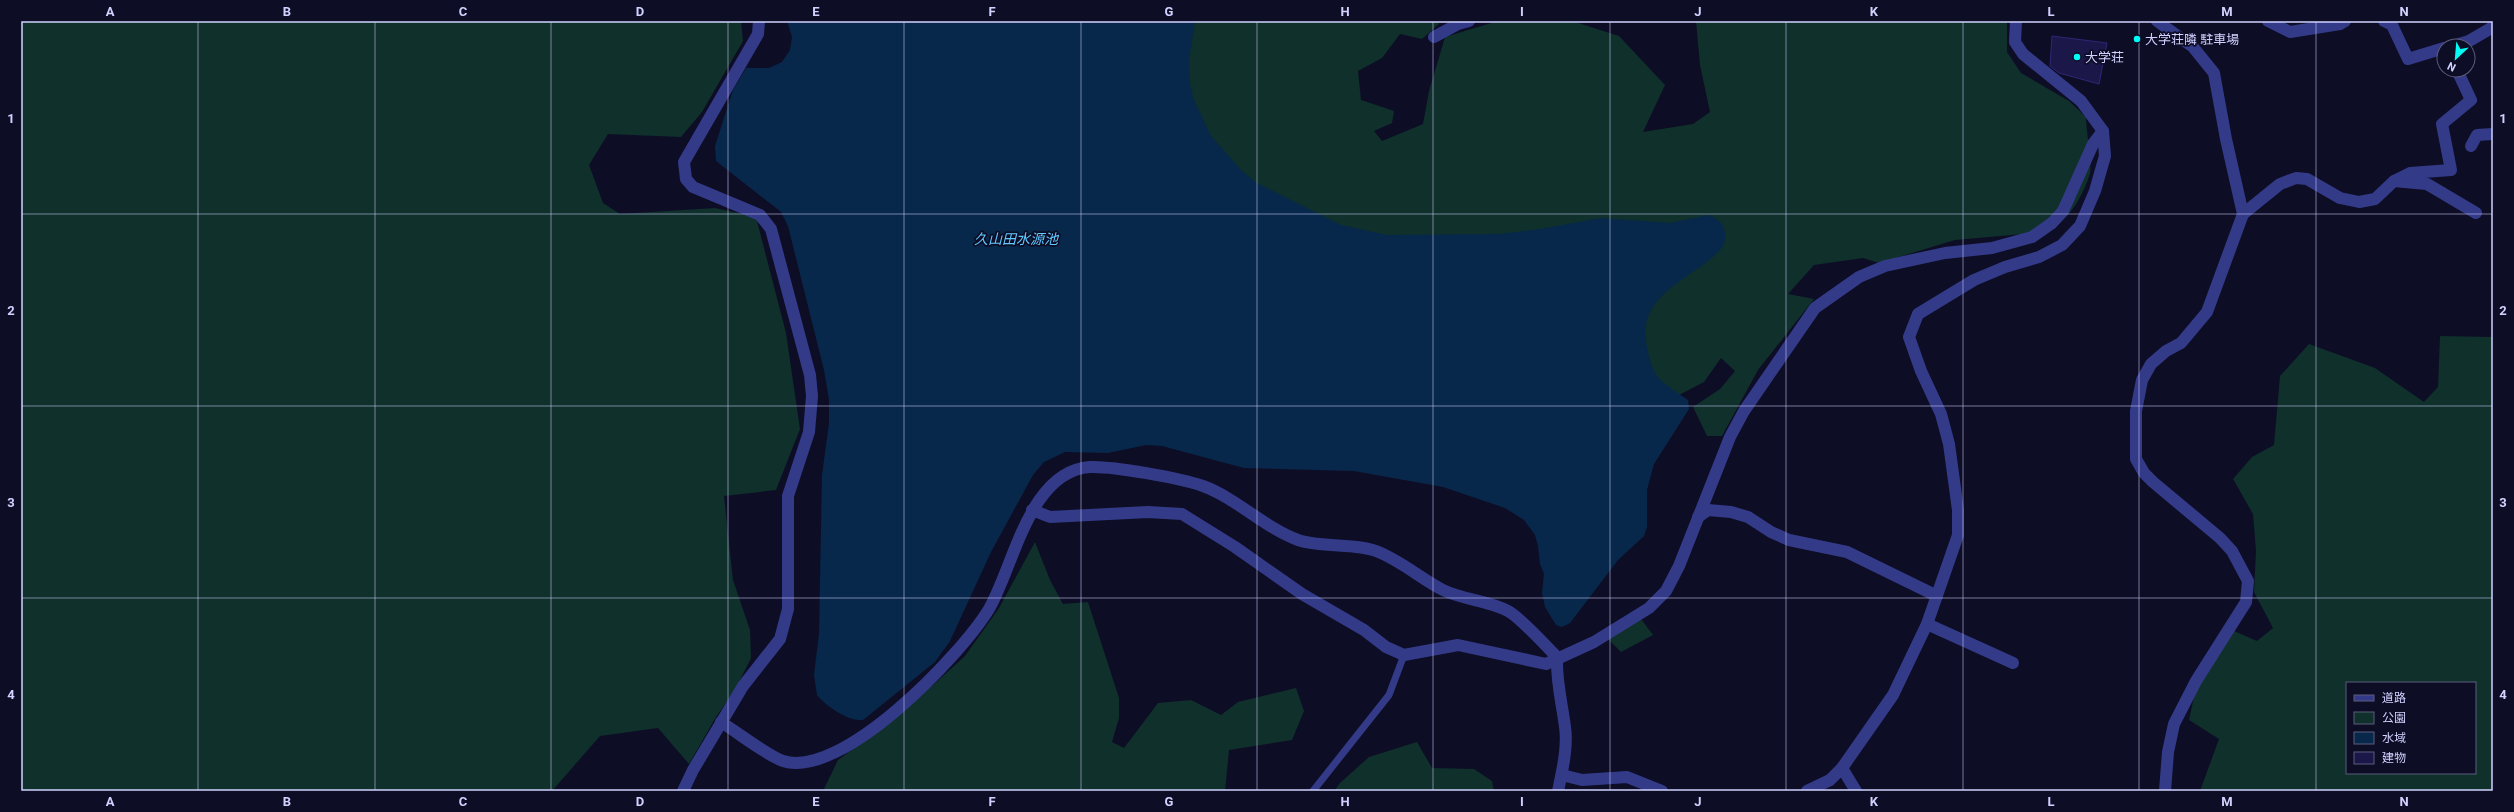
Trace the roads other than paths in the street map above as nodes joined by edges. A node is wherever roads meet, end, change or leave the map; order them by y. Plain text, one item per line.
1 (759, 21) edge
2 (1469, 21) edge
3 (2016, 21) edge
4 (2157, 21) edge
5 (2268, 21) edge
6 (2345, 21) edge
7 (2384, 21) edge
8 (2493, 27) edge
9 (1434, 37) dead end
10 (2474, 38) edge
11 (2436, 50) edge
12 (2461, 78) edge
13 (2103, 131) junction
14 (2493, 134) edge
15 (2471, 146) dead end
16 (2394, 181) junction
17 (2476, 213) dead end
18 (2243, 214) junction
19 (1032, 510) junction
20 (1698, 517) junction
21 (1937, 596) junction
22 (1927, 624) junction
23 (1404, 655) junction
24 (1557, 657) junction
25 (2013, 663) dead end
26 (721, 722) junction
27 (1842, 768) junction
28 (1562, 775) junction
29 (683, 791) edge
30 (1313, 791) edge
31 (1558, 791) edge
32 (1662, 791) edge
33 (1808, 791) edge
34 (1856, 791) edge
35 (2165, 791) edge

1 - 26 street
2 - 9 street
3 - 13 street
4 - 18 street
5 - 6 street
7 - 11 street
8 - 10 street
12 - 16 street
13 - 20 street
13 - 21 street
14 - 15 street
16 - 17 street
16 - 18 street
18 - 35 street
19 - 23 street
19 - 24 street
19 - 26 street
20 - 21 street
20 - 24 street
21 - 22 street
22 - 25 street
22 - 27 street
23 - 24 street
23 - 30 lane
24 - 28 street
26 - 29 street
27 - 33 street
27 - 34 street
28 - 31 street
28 - 32 street

